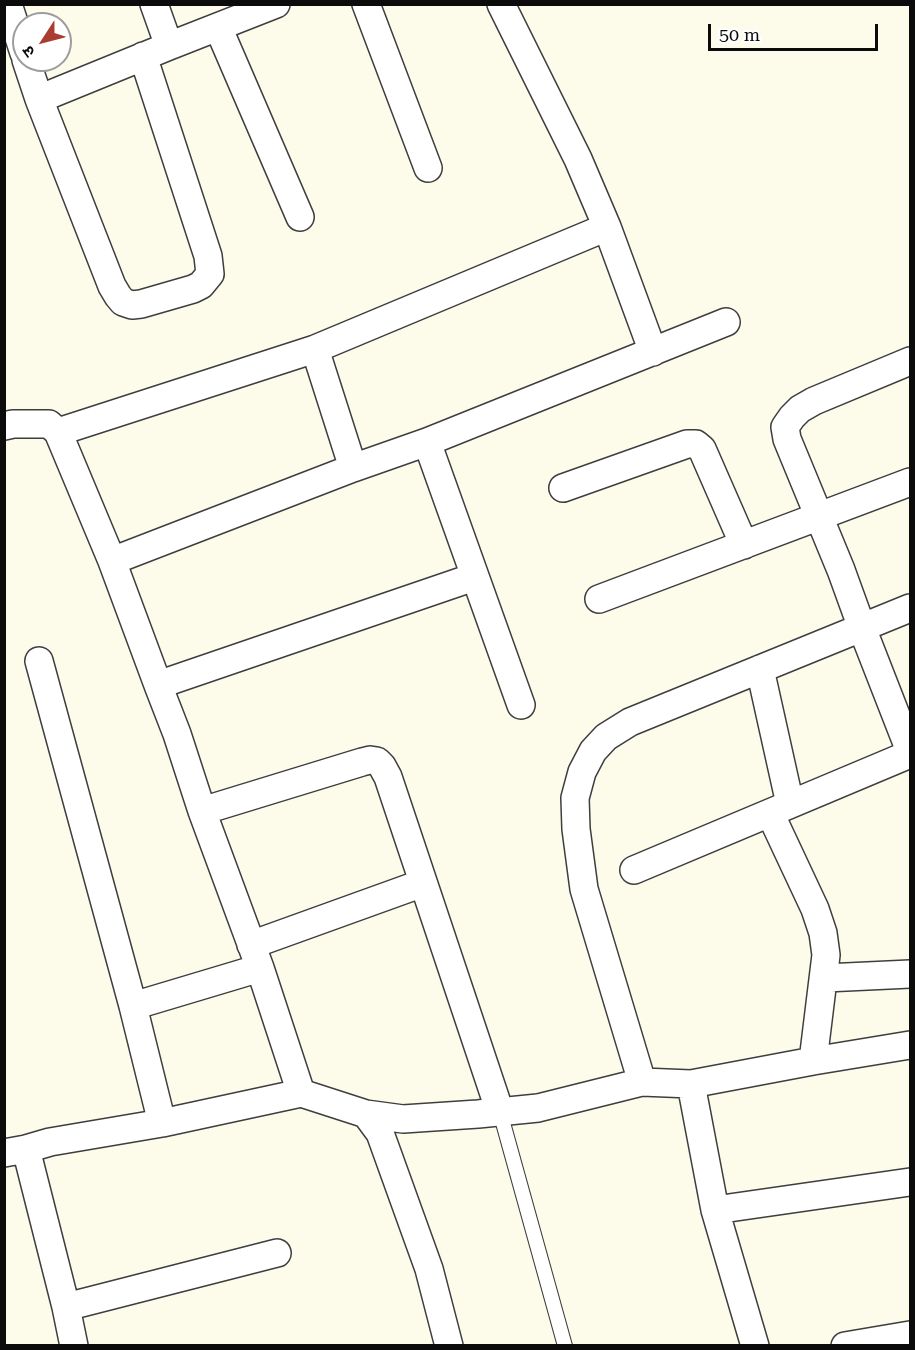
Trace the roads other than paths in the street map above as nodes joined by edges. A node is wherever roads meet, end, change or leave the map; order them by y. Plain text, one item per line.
1 (154, 4) edge
2 (276, 4) edge
3 (366, 4) edge
4 (501, 4) edge
5 (218, 27) junction
6 (169, 46) junction
7 (143, 56) junction
8 (30, 72) edge
9 (39, 99) junction
10 (428, 168) dead end
11 (300, 217) dead end
12 (607, 227) junction
13 (726, 322) dead end
14 (315, 350) junction
15 (652, 352) junction
16 (910, 362) edge
17 (4, 426) edge
18 (58, 432) junction
19 (427, 442) junction
20 (353, 468) junction
21 (910, 482) edge
22 (563, 488) dead end
23 (819, 516) junction
24 (744, 545) junction
25 (112, 561) junction
26 (474, 577) junction
27 (598, 599) dead end
28 (910, 608) edge
29 (862, 628) junction
30 (39, 661) dead end
31 (760, 669) junction
32 (158, 685) junction
33 (521, 705) dead end
34 (910, 753) edge
35 (780, 809) junction
36 (202, 811) junction
37 (634, 870) dead end
38 (423, 883) junction
39 (255, 957) junction
40 (910, 974) edge
41 (825, 978) junction
42 (133, 1006) junction
43 (910, 1046) edge
44 (813, 1061) junction
45 (642, 1082) junction
46 (691, 1084) junction
47 (301, 1093) junction
48 (500, 1112) junction
49 (366, 1114) junction
50 (162, 1123) junction
51 (15, 1151) edge
52 (910, 1182) edge
53 (715, 1210) junction
54 (277, 1253) dead end
55 (66, 1306) junction
56 (910, 1335) edge
57 (74, 1346) edge
58 (449, 1346) edge
59 (565, 1346) edge
60 (755, 1346) edge
61 (845, 1346) edge

1 - 6 street
2 - 5 street
3 - 10 street
4 - 12 street
5 - 6 street
5 - 11 street
6 - 7 street
7 - 9 street
7 - 9 street
8 - 9 street
12 - 14 street
12 - 15 street
13 - 15 street
14 - 18 street
14 - 20 street
15 - 19 street
16 - 23 street
17 - 18 street
18 - 25 street
19 - 20 street
19 - 26 street
20 - 25 street
21 - 23 street
22 - 24 street
23 - 24 street
23 - 29 street
24 - 27 street
25 - 32 street
26 - 32 street
26 - 33 street
28 - 29 street
29 - 31 street
29 - 34 street
30 - 42 street
31 - 35 street
31 - 45 street
32 - 36 street
34 - 35 street
35 - 37 street
35 - 41 street
36 - 38 street
36 - 39 street
38 - 39 street
38 - 48 street
39 - 42 street
39 - 47 street
40 - 41 street
41 - 44 street
42 - 50 street
43 - 44 street
44 - 46 street
45 - 46 street
45 - 48 street
46 - 53 street
47 - 49 street
47 - 50 street
48 - 49 street
48 - 59 lane
49 - 58 street
50 - 51 street
51 - 55 street
52 - 53 street
53 - 60 street
54 - 55 street
55 - 57 street
56 - 61 street

